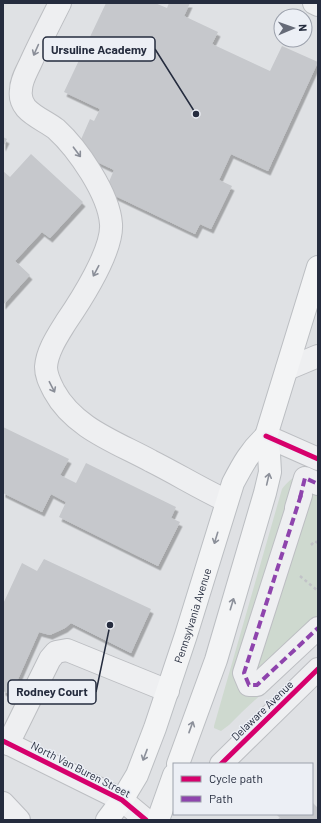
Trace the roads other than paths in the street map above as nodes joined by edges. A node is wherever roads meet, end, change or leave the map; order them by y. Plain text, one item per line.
1 (60, 3) edge
2 (314, 3) edge
3 (318, 5) edge
4 (318, 267) edge
5 (318, 356) edge
6 (287, 369) junction
7 (266, 436) junction
8 (318, 459) edge
9 (309, 489) edge
10 (227, 501) junction
11 (318, 628) edge
12 (318, 669) edge
13 (168, 690) junction
14 (6, 742) edge
15 (178, 763) edge
16 (222, 763) edge
17 (173, 778) edge
18 (122, 800) junction
19 (3, 803) edge
20 (173, 810) edge
21 (19, 820) edge
22 (107, 820) edge
23 (146, 820) edge
24 (158, 820) edge
25 (163, 820) edge

1 -> 10 street
2 - 3 street
4 - 6 main road, Pennsylvania Avenue
5 - 6 street
6 - 7 main road, Pennsylvania Avenue
7 - 8 street
7 - 10 main road, Pennsylvania Avenue
15 -> 7 main road, Pennsylvania Avenue
9 - 11 street
10 -> 13 main road, Pennsylvania Avenue
12 - 16 street, Delaware Avenue
13 - 14 street
13 -> 18 main road, Pennsylvania Avenue
14 - 18 street, North Van Buren Street
17 - 24 main road
18 - 22 main road
18 - 23 street, North Van Buren Street
19 - 21 street
20 - 25 street

